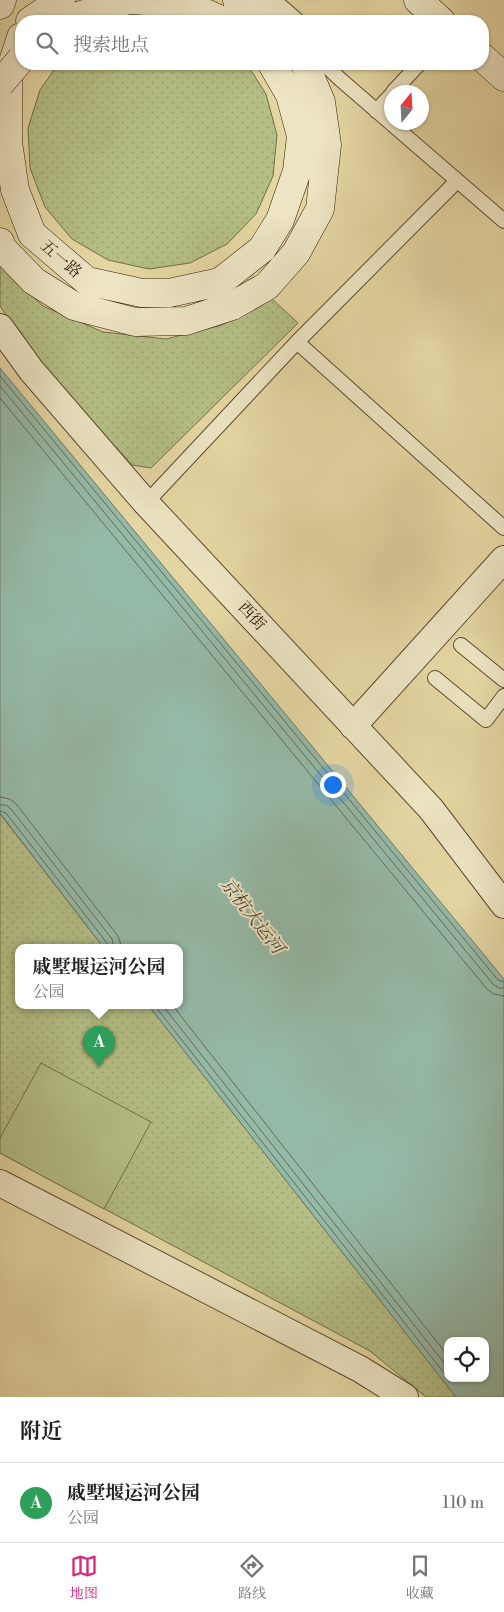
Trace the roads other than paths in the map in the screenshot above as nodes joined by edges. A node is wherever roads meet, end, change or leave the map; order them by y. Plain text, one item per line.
1 (2, 0) edge
2 (34, 0) edge
3 (62, 0) edge
4 (237, 0) edge
5 (274, 0) edge
6 (418, 0) edge
7 (0, 5) edge
8 (30, 15) edge
9 (38, 15) edge
10 (81, 15) edge
11 (210, 15) edge
12 (264, 15) edge
13 (291, 15) edge
14 (434, 15) edge
15 (15, 32) edge
16 (0, 46) edge
17 (15, 55) edge
18 (489, 63) edge
19 (15, 66) edge
20 (275, 70) edge
21 (308, 70) edge
22 (331, 70) edge
23 (413, 70) edge
24 (504, 77) edge
25 (0, 84) edge
26 (399, 85) edge
27 (384, 102) edge
28 (376, 111) junction
29 (457, 181) junction
30 (504, 221) edge
31 (0, 242) edge
32 (0, 327) edge
33 (297, 342) junction
34 (146, 503) junction
35 (504, 528) edge
36 (504, 559) edge
37 (461, 645) dead end
38 (435, 678) dead end
39 (504, 680) edge
40 (504, 696) edge
41 (353, 726) junction
42 (504, 905) edge
43 (0, 1183) edge
44 (405, 1397) edge

1 - 7 main road
2 - 8 main road
3 - 9 main road
4 - 12 main road
5 - 13 lane
6 - 14 main road
10 - 11 main road
15 - 16 main road
17 - 20 main road, 五一路
18 - 24 main road
19 - 25 main road, bridge
21 - 31 main road, 五一路
22 - 28 lane
23 - 26 lane
27 - 28 lane
28 - 29 lane
29 - 30 lane
29 - 33 lane
32 - 34 street, 西街
33 - 34 lane
33 - 35 lane
34 - 41 street, 西街
36 - 41 street
37 - 39 lane
38 - 40 lane
41 - 42 street, 西街
43 - 44 street

